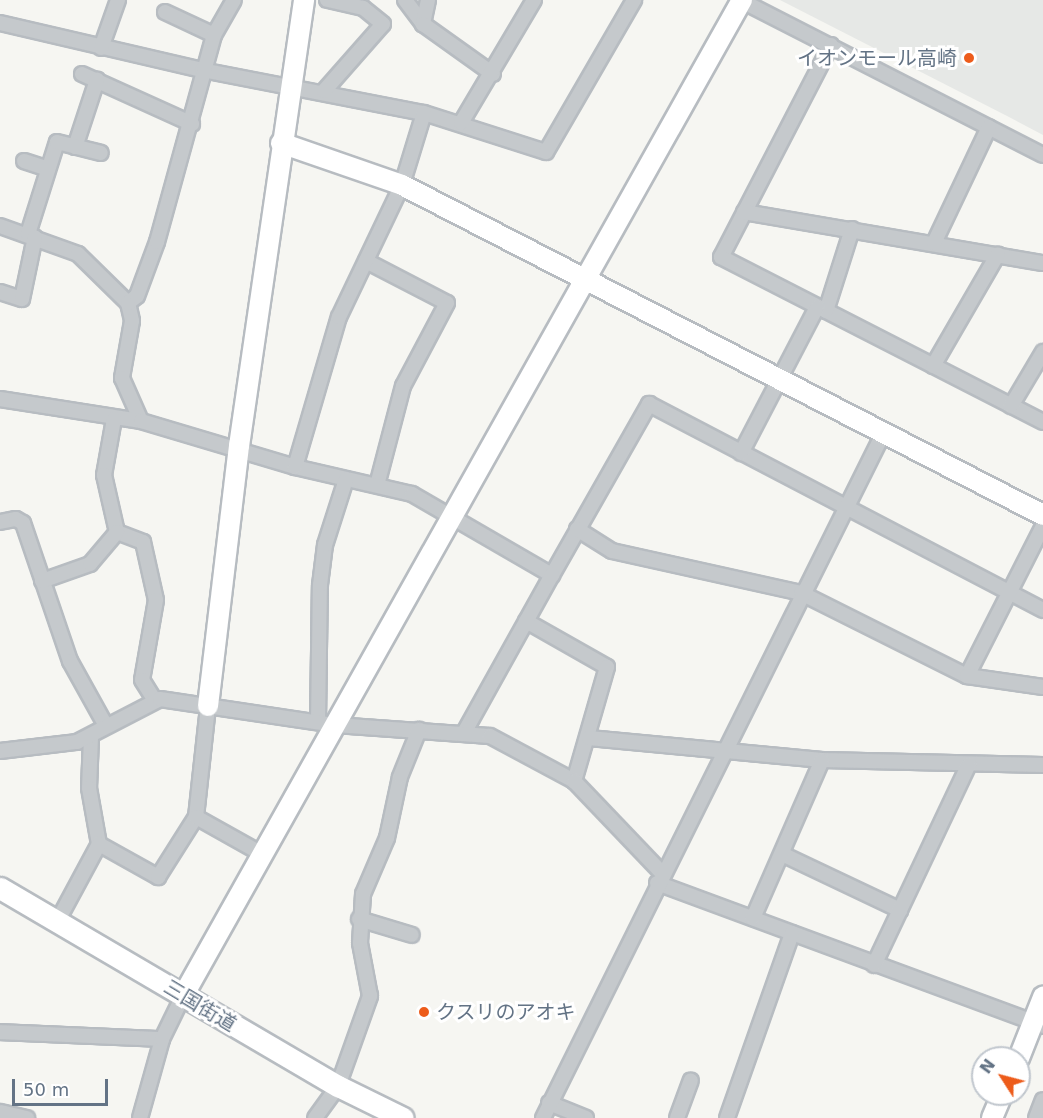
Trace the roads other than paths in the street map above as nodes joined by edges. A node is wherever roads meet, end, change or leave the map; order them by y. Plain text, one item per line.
1 (118, 0) edge
2 (234, 0) edge
3 (304, 0) edge
4 (327, 0) edge
5 (405, 0) edge
6 (428, 0) edge
7 (534, 0) edge
8 (634, 0) edge
9 (741, 0) edge
10 (165, 12) dead end
11 (0, 23) edge
12 (423, 24) junction
13 (214, 35) junction
14 (831, 45) junction
15 (101, 48) junction
16 (202, 70) junction
17 (82, 74) dead end
18 (493, 74) junction
19 (97, 80) junction
20 (290, 85) junction
21 (324, 91) junction
22 (424, 112) junction
23 (461, 123) junction
24 (192, 124) junction
25 (989, 127) junction
26 (281, 143) junction
27 (75, 147) junction
28 (101, 153) dead end
29 (1043, 155) edge
30 (24, 161) dead end
31 (48, 169) junction
32 (402, 185) junction
33 (744, 212) junction
34 (0, 226) edge
35 (852, 230) junction
36 (31, 235) junction
37 (933, 243) junction
38 (998, 254) junction
39 (366, 261) junction
40 (1043, 263) edge
41 (584, 280) junction
42 (0, 292) edge
43 (128, 303) junction
44 (821, 309) junction
45 (1043, 352) edge
46 (933, 366) junction
47 (780, 379) junction
48 (0, 399) edge
49 (1011, 406) junction
50 (114, 418) junction
51 (141, 421) junction
52 (1043, 422) edge
53 (884, 432) junction
54 (239, 446) junction
55 (741, 453) junction
56 (295, 467) junction
57 (346, 479) junction
58 (377, 485) junction
59 (844, 506) junction
60 (1043, 515) edge
61 (453, 517) junction
62 (0, 522) edge
63 (1043, 526) edge
64 (577, 529) junction
65 (117, 532) junction
66 (552, 574) junction
67 (42, 580) junction
68 (801, 593) junction
69 (1010, 594) junction
70 (1043, 610) edge
71 (526, 621) junction
72 (968, 676) junction
73 (1043, 687) edge
74 (154, 699) junction
75 (208, 706) junction
76 (326, 724) junction
77 (106, 726) junction
78 (418, 730) junction
79 (465, 731) junction
80 (91, 737) junction
81 (589, 738) junction
82 (0, 751) edge
83 (723, 753) junction
84 (822, 760) junction
85 (969, 764) junction
86 (1043, 765) edge
87 (574, 782) junction
88 (196, 817) junction
89 (99, 844) junction
90 (262, 854) junction
91 (782, 854) junction
92 (659, 878) junction
93 (0, 888) edge
94 (900, 910) junction
95 (753, 918) junction
96 (359, 919) junction
97 (57, 922) junction
98 (792, 933) junction
99 (412, 935) dead end
100 (874, 965) junction
101 (183, 996) junction
102 (1043, 998) edge
103 (1038, 1025) edge
104 (0, 1032) edge
105 (162, 1039) junction
106 (1026, 1046) edge
107 (691, 1080) dead end
108 (338, 1086) junction
109 (1043, 1100) edge
110 (549, 1103) junction
111 (0, 1112) edge
112 (27, 1118) edge
113 (140, 1118) edge
114 (315, 1118) edge
115 (403, 1118) edge
116 (543, 1118) edge
117 (586, 1118) edge
118 (677, 1118) edge
119 (727, 1118) edge
120 (1036, 1118) edge

1 - 15 street
2 - 13 street
3 - 20 street
4 - 21 street
5 - 12 street
6 - 12 street
7 - 18 street
8 - 23 street
9 - 14 street
9 - 41 street
10 - 13 street
11 - 15 street
12 - 18 street
13 - 16 street
14 - 25 street
14 - 33 street
15 - 16 street
16 - 20 street
16 - 24 street
17 - 19 street
18 - 23 street
19 - 24 street
19 - 27 street
20 - 21 street
20 - 26 street
21 - 22 street
22 - 23 street
22 - 32 street
24 - 43 street
25 - 29 street
25 - 37 street
26 - 32 street
26 - 54 street
27 - 28 street
27 - 31 street
30 - 31 street
31 - 36 street
32 - 39 street
32 - 41 street
33 - 35 street
33 - 44 street
34 - 36 street
35 - 37 street
35 - 44 street
36 - 42 street
36 - 43 street
37 - 38 street
38 - 40 street
38 - 46 street
39 - 56 street
39 - 58 street
41 - 47 street
41 - 61 street
43 - 51 street
44 - 46 street
44 - 47 street
45 - 49 street
46 - 49 street
47 - 53 street
47 - 55 street
48 - 50 street
49 - 52 street
50 - 51 street
50 - 65 street
51 - 54 street
53 - 59 street
53 - 60 street
54 - 56 street
54 - 75 street
55 - 59 street
55 - 64 street
56 - 57 street
57 - 58 street
57 - 76 street
58 - 61 street
59 - 68 street
59 - 69 street
61 - 66 street
61 - 76 street
62 - 67 street
63 - 69 street
64 - 66 street
64 - 68 street
65 - 67 street
65 - 74 street
66 - 71 street
67 - 77 street
68 - 72 street
68 - 83 street
69 - 70 street
69 - 72 street
71 - 79 street
71 - 81 street
72 - 73 street
74 - 75 street
74 - 77 street
75 - 76 street
75 - 88 street
76 - 78 street
76 - 90 street
77 - 80 street
78 - 79 street
78 - 96 street
79 - 87 street
80 - 82 street
80 - 89 street
81 - 83 street
81 - 87 street
83 - 84 street
83 - 92 street
84 - 85 street
84 - 91 street
85 - 86 street
85 - 94 street
87 - 92 street
88 - 89 street
88 - 90 street
89 - 97 street
90 - 101 street
91 - 94 street
91 - 95 street
92 - 95 street
92 - 110 street
93 - 97 main road, 三国街道
94 - 100 street
95 - 98 street
96 - 99 street
96 - 108 street
97 - 101 main road, 三国街道
98 - 100 street
98 - 119 street
100 - 103 street
101 - 105 street
101 - 108 main road, 三国街道
102 - 103 street
103 - 106 street
104 - 105 street
105 - 113 street
107 - 118 street
108 - 114 street
108 - 115 main road, 三国街道
109 - 120 street
110 - 116 street
110 - 117 street
111 - 112 street

